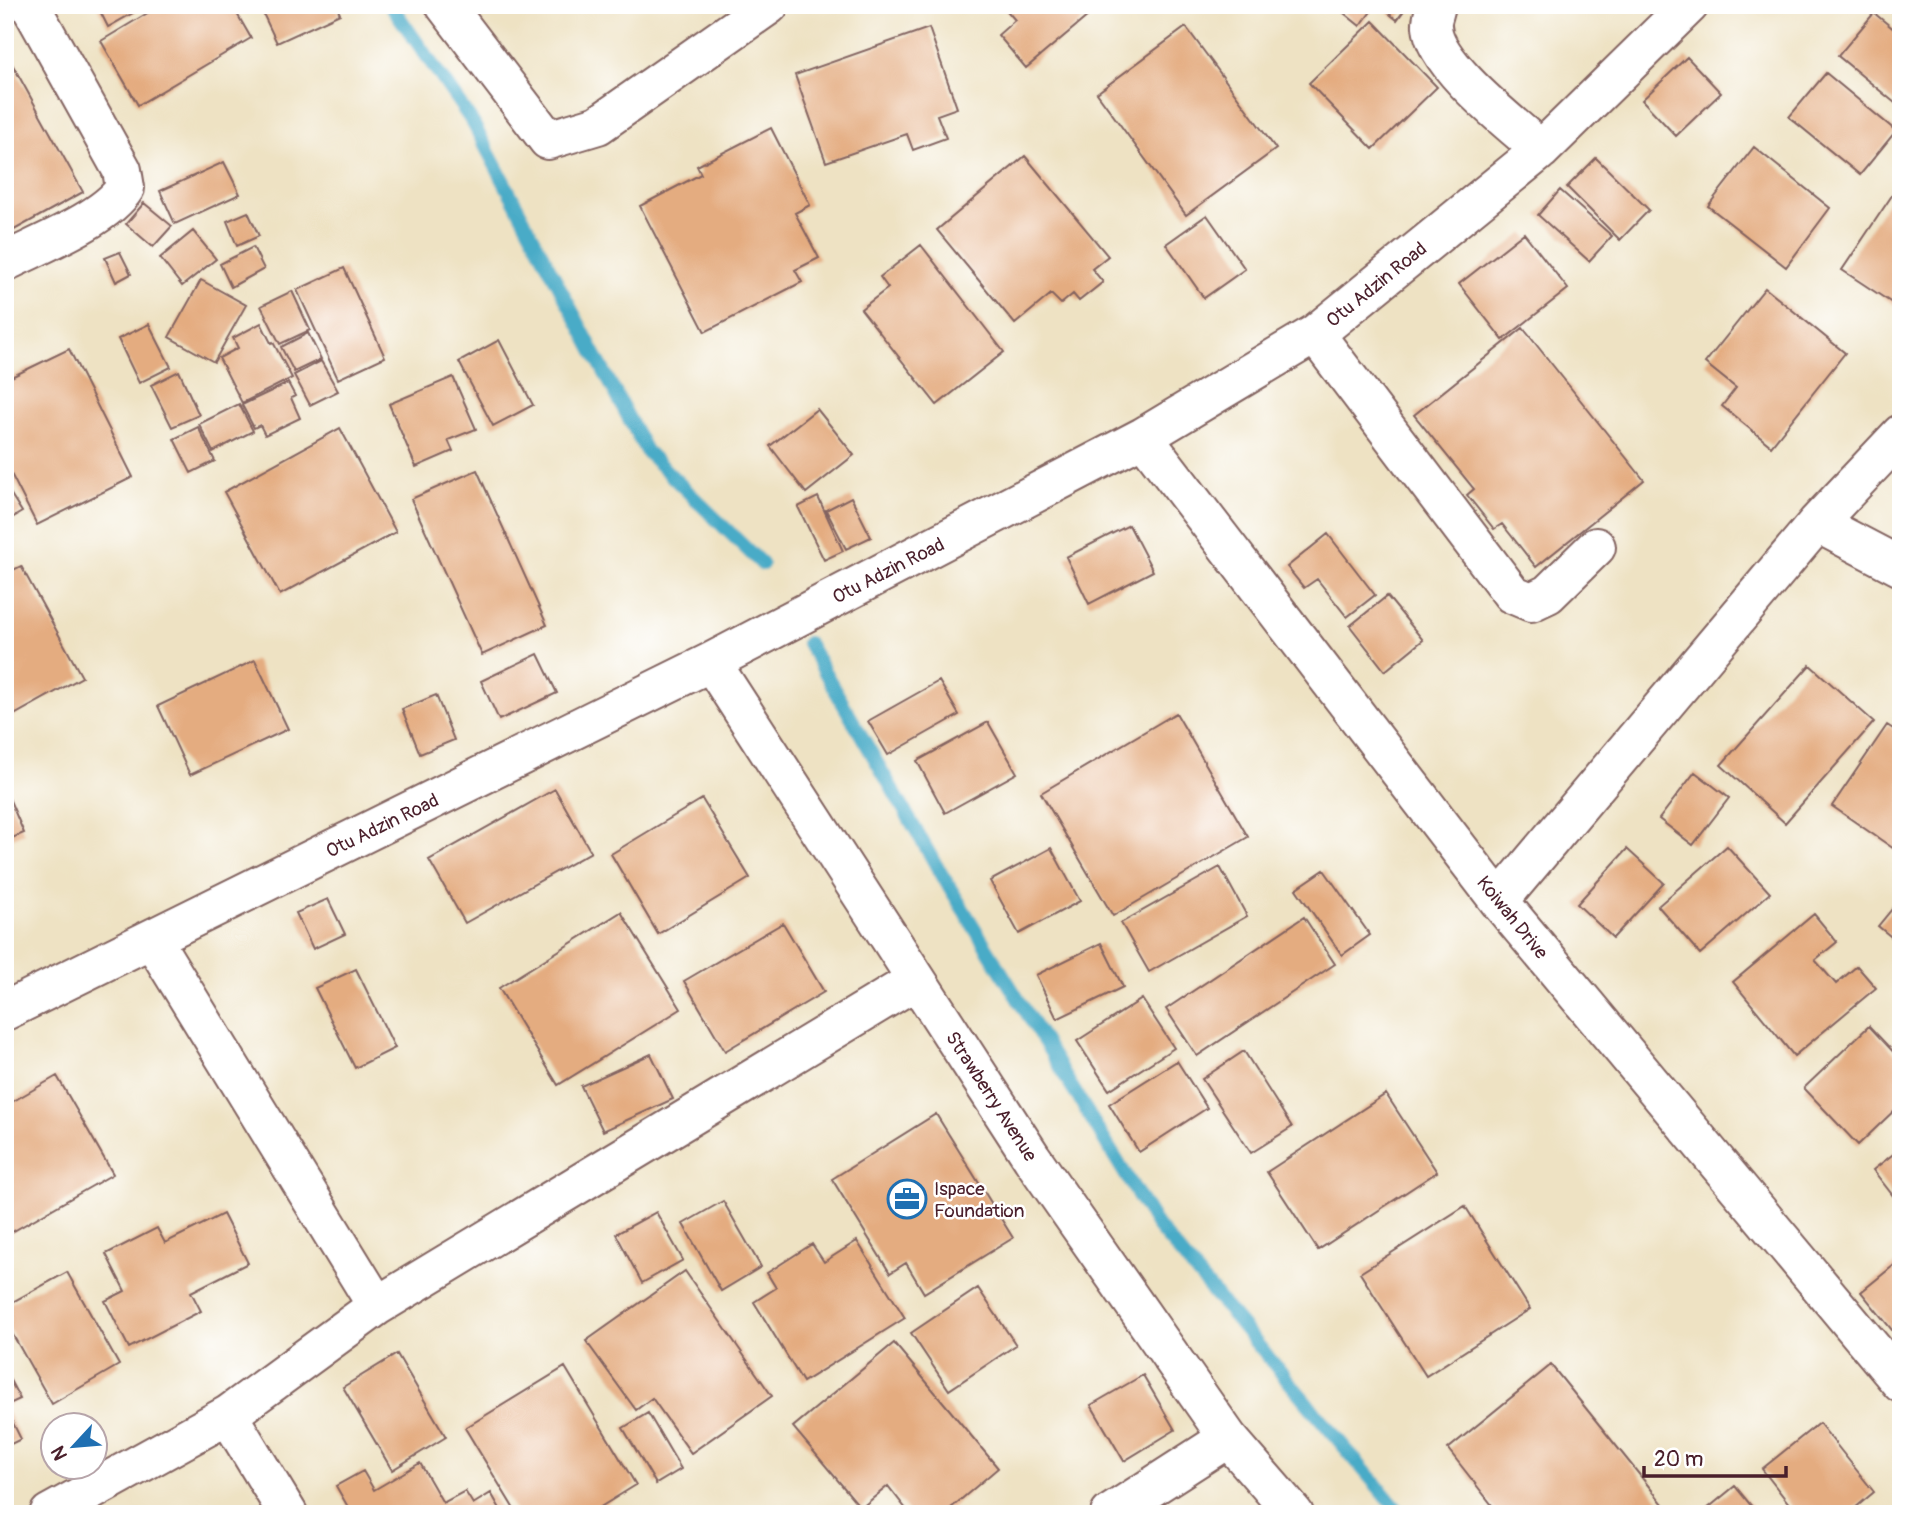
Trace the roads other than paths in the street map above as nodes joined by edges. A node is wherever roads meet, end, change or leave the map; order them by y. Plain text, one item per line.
1 (30, 5) edge
2 (445, 5) edge
3 (769, 5) edge
4 (1436, 5) edge
5 (1689, 5) edge
6 (1541, 150) junction
7 (5, 262) edge
8 (1315, 334) junction
9 (1901, 434) edge
10 (1143, 438) junction
11 (1817, 523) junction
12 (1596, 547) dead end
13 (1901, 567) edge
14 (711, 662) junction
15 (1500, 901) junction
16 (152, 939) junction
17 (916, 980) junction
18 (5, 1011) edge
19 (377, 1306) junction
20 (1901, 1383) edge
21 (228, 1415) junction
22 (1228, 1438) junction
23 (49, 1514) edge
24 (288, 1514) edge
25 (1110, 1514) edge
26 (1294, 1514) edge

1 - 7 street
2 - 3 street
4 - 6 street
5 - 6 street, Otu Adzin Road
6 - 8 street, Otu Adzin Road
8 - 10 street, Otu Adzin Road
8 - 12 street
9 - 11 street
10 - 14 street, Otu Adzin Road
10 - 15 street, Koiwah Drive
11 - 13 street
11 - 15 street
14 - 16 street, Otu Adzin Road
14 - 17 street, Strawberry Avenue
15 - 20 street, Koiwah Drive
16 - 18 street, Otu Adzin Road
16 - 19 street
17 - 19 street
17 - 22 street, Strawberry Avenue
19 - 21 street
21 - 23 street
21 - 24 street
22 - 25 street
22 - 26 street, Strawberry Avenue

